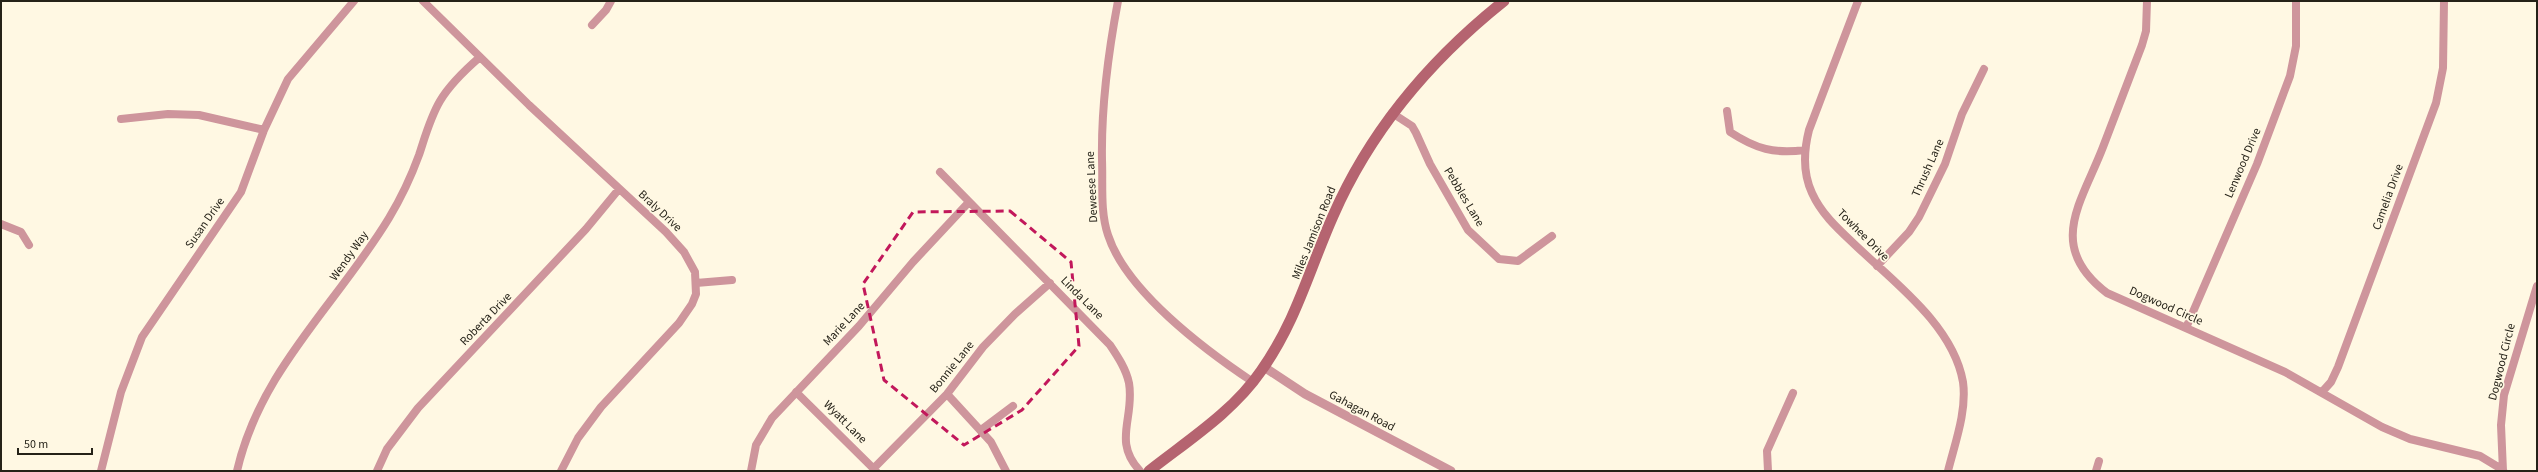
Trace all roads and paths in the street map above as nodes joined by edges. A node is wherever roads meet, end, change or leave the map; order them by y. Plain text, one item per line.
1 (354, 1) edge
2 (423, 1) edge
3 (611, 1) edge
4 (1118, 1) edge
5 (1504, 1) edge
6 (1858, 1) edge
7 (2147, 1) edge
8 (2296, 1) edge
9 (2444, 1) edge
10 (592, 25) dead end
11 (480, 56) junction
12 (1984, 69) dead end
13 (1727, 111) dead end
14 (1392, 113) junction
15 (121, 118) dead end
16 (264, 130) junction
17 (1805, 150) junction
18 (940, 172) dead end
19 (619, 189) junction
20 (969, 202) junction
21 (1, 224) edge
22 (1552, 236) dead end
23 (29, 245) dead end
24 (1877, 266) junction
25 (732, 280) dead end
26 (696, 283) junction
27 (1050, 283) junction
28 (2537, 286) edge
29 (2186, 328) junction
30 (1264, 367) junction
31 (1253, 382) junction
32 (796, 392) junction
33 (2322, 392) junction
34 (1793, 393) dead end
35 (947, 394) junction
36 (1013, 406) dead end
37 (981, 430) junction
38 (2099, 461) dead end
39 (875, 470) edge
40 (101, 471) edge
41 (237, 471) edge
42 (377, 471) edge
43 (561, 471) edge
44 (751, 471) edge
45 (1006, 471) edge
46 (1140, 471) edge
47 (1149, 471) edge
48 (1451, 471) edge
49 (1768, 471) edge
50 (1948, 471) edge
51 (2096, 471) edge
52 (2503, 471) edge

1 - 16 street, Susan Drive
2 - 11 street, Braly Drive
3 - 10 street
4 - 31 street, Deweese Lane
5 - 14 main road, Miles Jamison Road
6 - 17 street, Towhee Drive
7 - 29 street, Dogwood Circle
8 - 29 street, Lenwood Drive
9 - 33 street, Camelia Drive
11 - 19 street, Braly Drive
11 - 41 street, Wendy Way
12 - 24 street, Thrush Lane
13 - 17 street
14 - 22 street, Pebbles Lane
14 - 30 main road, Miles Jamison Road
15 - 16 street
16 - 40 street, Susan Drive
17 - 24 street, Towhee Drive
18 - 20 street, Linda Lane
19 - 26 street, Braly Drive
19 - 42 street, Roberta Drive
20 - 27 street, Linda Lane
20 - 32 street, Marie Lane
21 - 23 street
24 - 50 street, Towhee Drive
25 - 26 street
26 - 43 street, Braly Drive
27 - 35 street, Bonnie Lane
27 - 46 street, Linda Lane
28 - 52 street, Dogwood Circle
29 - 33 street, Dogwood Circle
30 - 31 main road, Miles Jamison Road
30 - 48 street, Gahagan Road
31 - 47 main road, Miles Jamison Road
32 - 39 street, Wyatt Lane
32 - 44 street, Marie Lane
33 - 52 street, Dogwood Circle
34 - 49 street
35 - 37 street
35 - 39 street, Bonnie Lane
36 - 37 street
37 - 45 street
38 - 51 street

